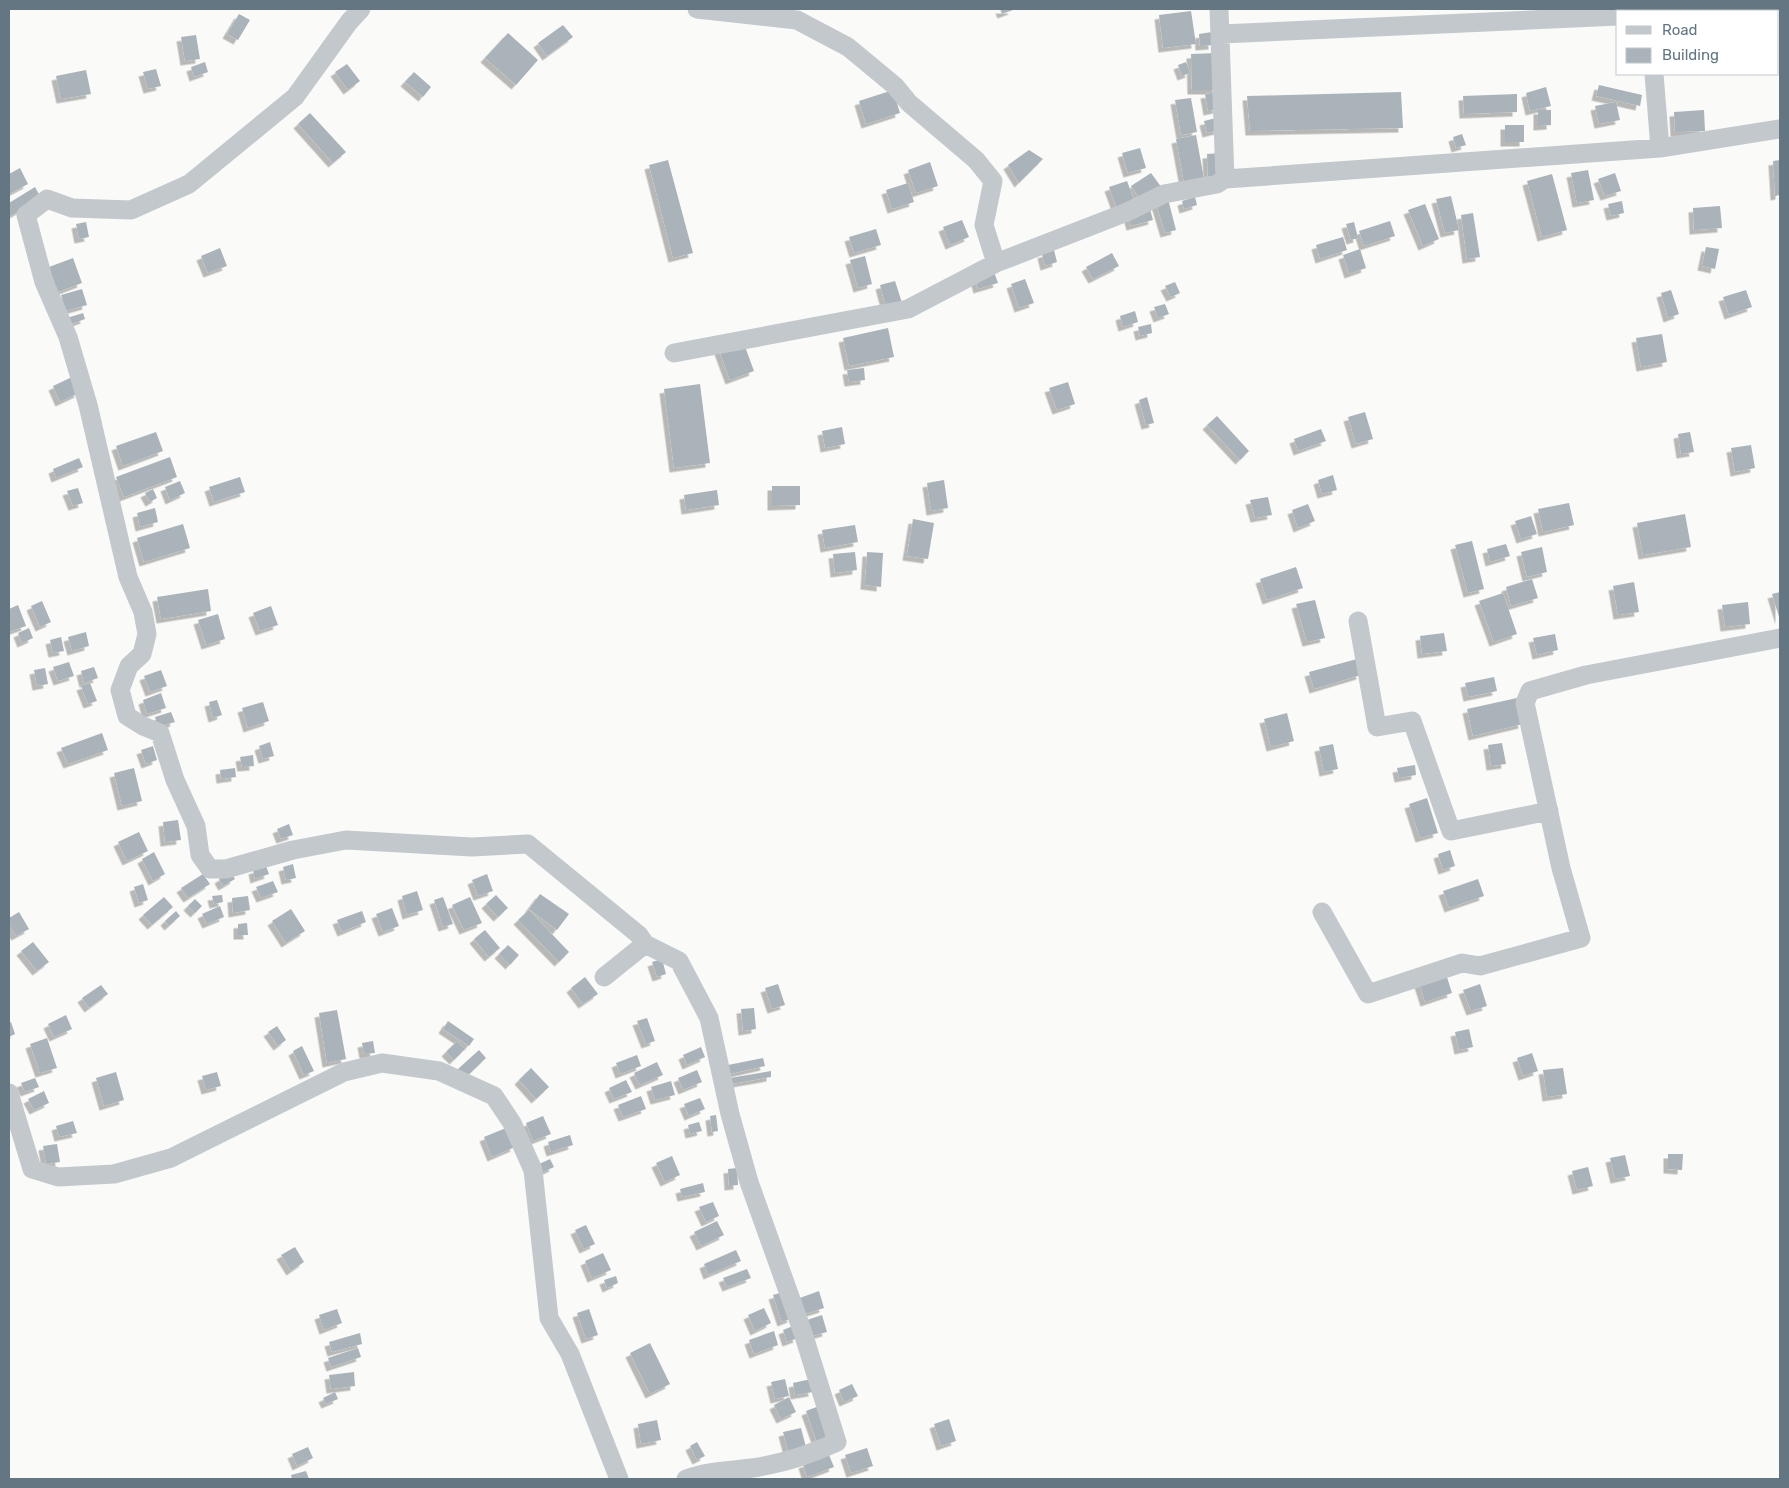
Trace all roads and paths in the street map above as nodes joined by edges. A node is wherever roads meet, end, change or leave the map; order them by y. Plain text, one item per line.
1 (361, 9) edge
2 (697, 9) edge
3 (1219, 9) edge
4 (1616, 16) edge
5 (1221, 34) junction
6 (1654, 75) edge
7 (1780, 129) edge
8 (1660, 148) junction
9 (1225, 179) junction
10 (996, 263) junction
11 (674, 352) dead end
12 (1358, 621) dead end
13 (1780, 638) edge
14 (1549, 811) junction
15 (1322, 912) dead end
16 (645, 944) junction
17 (604, 977) dead end
18 (9, 1093) edge
19 (620, 1479) edge
20 (686, 1479) edge

1 - 16 street
2 - 10 street
3 - 5 street
4 - 5 street
5 - 9 street
6 - 8 street
7 - 8 street
8 - 9 street
9 - 10 street
10 - 11 street
12 - 14 street
13 - 14 street
14 - 15 street
16 - 17 street
16 - 20 street
18 - 19 street

